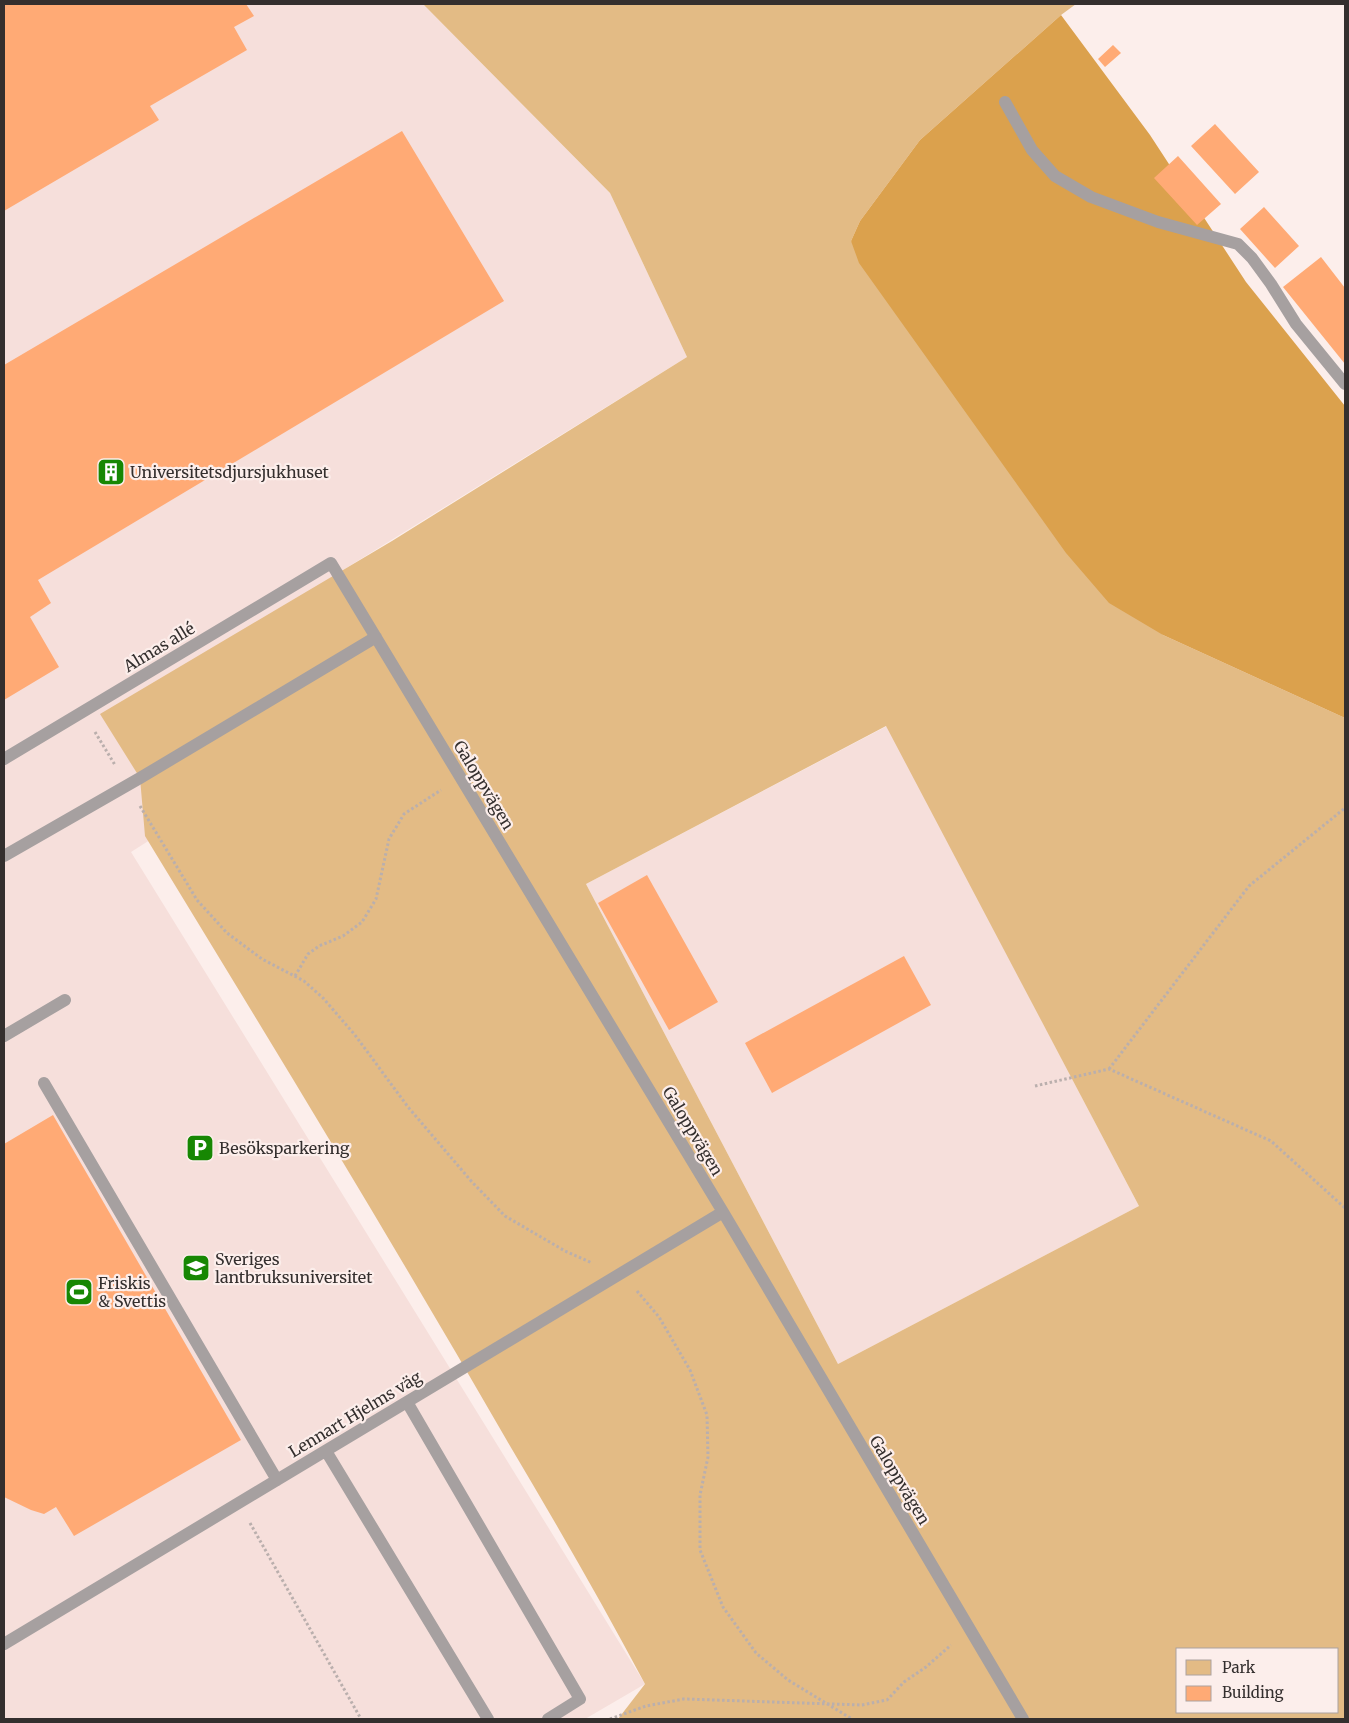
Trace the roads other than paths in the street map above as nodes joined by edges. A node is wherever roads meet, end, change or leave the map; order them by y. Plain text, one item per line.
1 (1005, 102) dead end
2 (1345, 384) edge
3 (331, 563) joint
4 (376, 637) junction
5 (4, 759) edge
6 (4, 856) edge
7 (64, 1000) dead end
8 (4, 1036) edge
9 (44, 1083) dead end
10 (723, 1212) junction
11 (407, 1402) junction
12 (326, 1450) junction
13 (277, 1480) junction
14 (4, 1644) edge
15 (488, 1719) edge
16 (548, 1719) edge
17 (1023, 1719) edge

1 - 2 lane
3 - 4 lane, Galoppvägen
3 - 5 lane, Almas allé
4 - 6 lane
4 - 10 lane, Galoppvägen
7 - 8 lane
9 - 13 lane
10 - 11 lane, Lennart Hjelms väg
10 - 17 lane, Galoppvägen
11 - 12 lane, Lennart Hjelms väg
11 - 16 lane
12 - 13 lane, Lennart Hjelms väg
12 - 15 lane
13 - 14 lane, Lennart Hjelms väg

